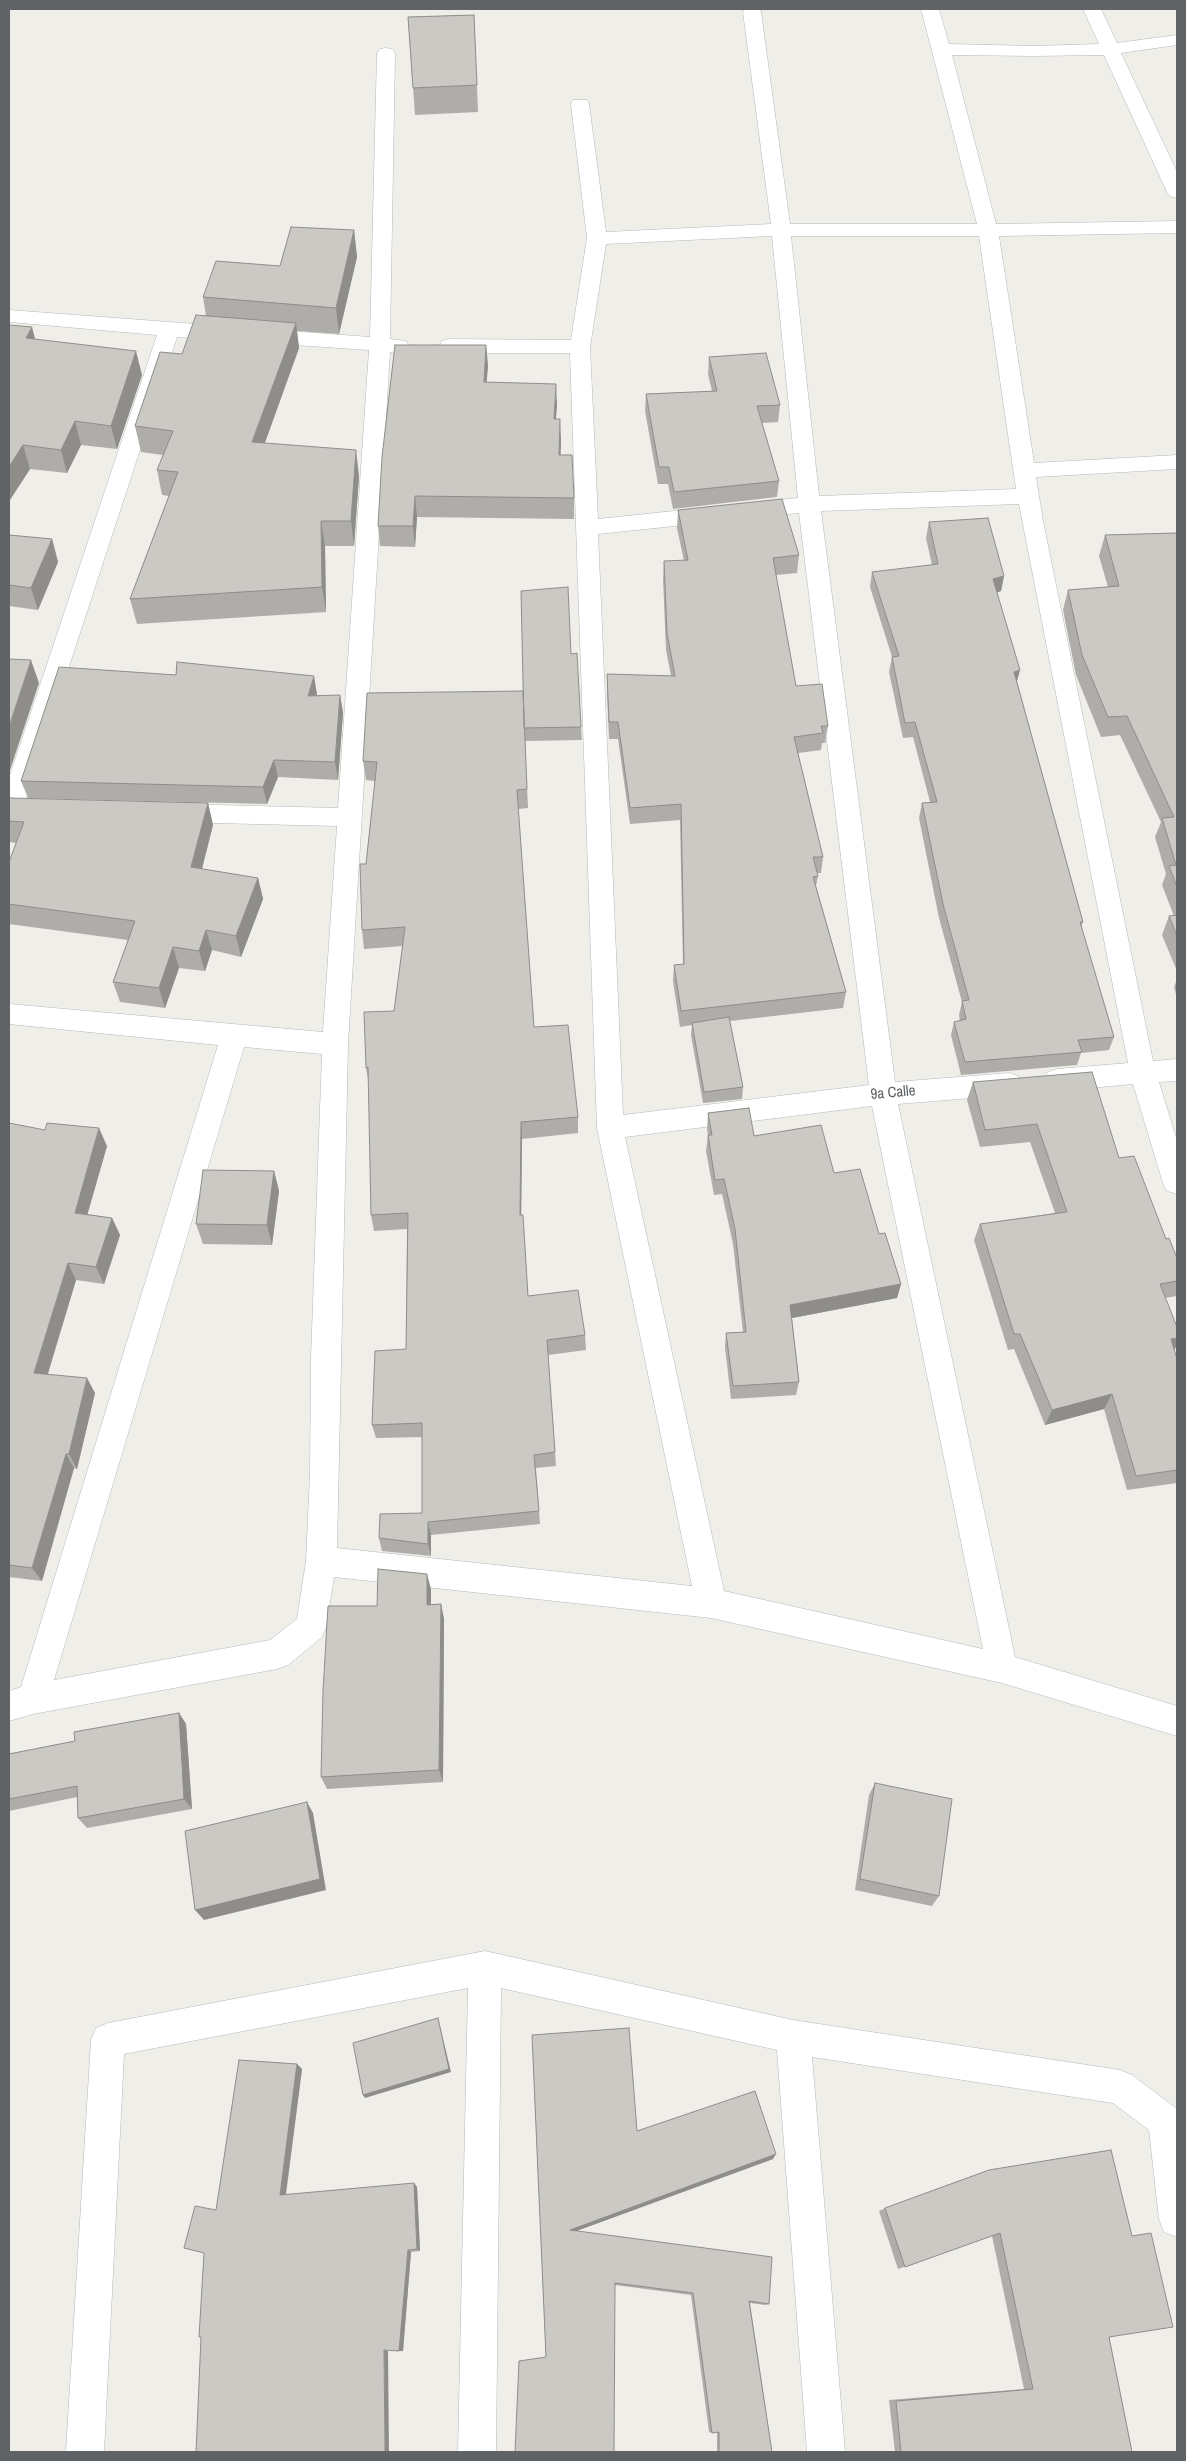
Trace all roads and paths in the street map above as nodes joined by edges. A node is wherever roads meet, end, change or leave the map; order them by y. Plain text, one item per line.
1 (930, 9) edge
2 (1092, 9) edge
3 (752, 12) dead end
4 (1177, 40) edge
5 (942, 49) junction
6 (1110, 49) junction
7 (386, 53) dead end
8 (580, 104) dead end
9 (1177, 192) edge
10 (1177, 227) edge
11 (781, 230) junction
12 (988, 230) junction
13 (597, 238) junction
14 (9, 316) edge
15 (169, 330) junction
16 (380, 346) junction
17 (580, 347) junction
18 (1177, 462) edge
19 (1024, 471) junction
20 (1028, 496) junction
21 (810, 504) junction
22 (587, 528) junction
23 (16, 810) edge
24 (150, 812) edge
25 (350, 817) junction
26 (9, 1014) edge
27 (234, 1036) junction
28 (335, 1044) junction
29 (1177, 1070) edge
30 (1143, 1074) junction
31 (883, 1094) junction
32 (610, 1128) junction
33 (1177, 1184) edge
34 (320, 1561) junction
35 (711, 1603) junction
36 (1002, 1668) junction
37 (21, 1702) edge
38 (1177, 1721) edge
39 (484, 1968) junction
40 (793, 2037) junction
41 (1171, 2121) edge
42 (1177, 2219) edge
43 (85, 2452) edge
44 (477, 2452) edge
45 (826, 2452) edge

1 - 5 street
2 - 6 street
3 - 11 street
4 - 6 street
5 - 6 street
5 - 12 street
6 - 9 street
7 - 16 street
8 - 13 street
10 - 12 street
11 - 12 street
11 - 13 street
11 - 21 street
12 - 19 street
13 - 17 street
14 - 15 street
15 - 16 street
15 - 23 street
16 - 17 street
16 - 25 street
17 - 22 street
18 - 19 street
19 - 20 street
20 - 21 street
20 - 30 street
21 - 22 street
21 - 31 street
22 - 32 street
24 - 25 street
25 - 28 street
26 - 27 street
27 - 28 street
27 - 37 street
28 - 34 street
29 - 30 street, 9a Calle
30 - 31 street, 9a Calle
30 - 33 street
31 - 32 street, 9a Calle
31 - 36 street
32 - 35 street
34 - 35 street
34 - 37 street
35 - 36 street
36 - 38 street
39 - 40 street
39 - 43 street
39 - 44 street
40 - 41 street
40 - 45 street
41 - 42 street

